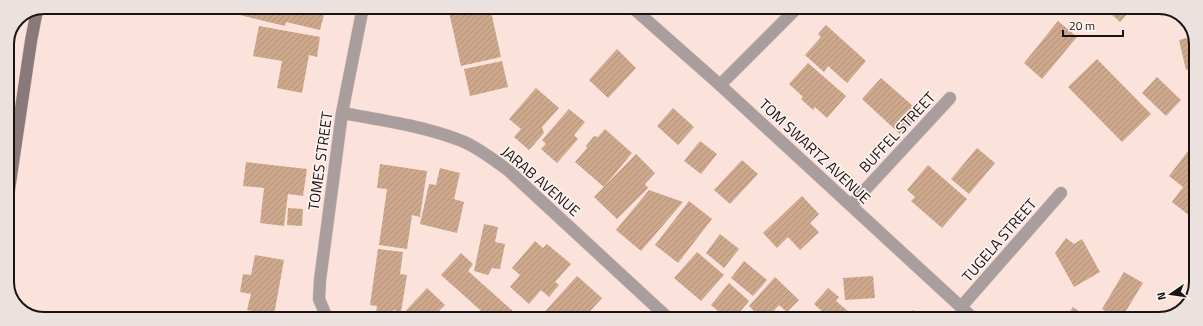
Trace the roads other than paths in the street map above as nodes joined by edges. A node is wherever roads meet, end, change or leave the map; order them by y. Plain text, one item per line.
1 (362, 14) edge
2 (639, 14) edge
3 (791, 14) edge
4 (36, 15) edge
5 (720, 85) junction
6 (950, 98) dead end
7 (342, 114) junction
8 (14, 156) edge
9 (1061, 193) dead end
10 (851, 205) junction
11 (961, 307) junction
12 (324, 312) edge
13 (662, 312) edge
14 (966, 312) edge

1 - 7 street, TOMES STREET
2 - 5 street, TOM SWARTZ AVENUE
3 - 5 street
4 - 8 main road
5 - 10 street, TOM SWARTZ AVENUE
6 - 10 street, BUFFEL STREET
7 - 12 street, TOMES STREET
7 - 13 street, JARAB AVENUE
9 - 11 street, TUGELA STREET
10 - 11 street, TOM SWARTZ AVENUE
11 - 14 street, TOM SWARTZ AVENUE

